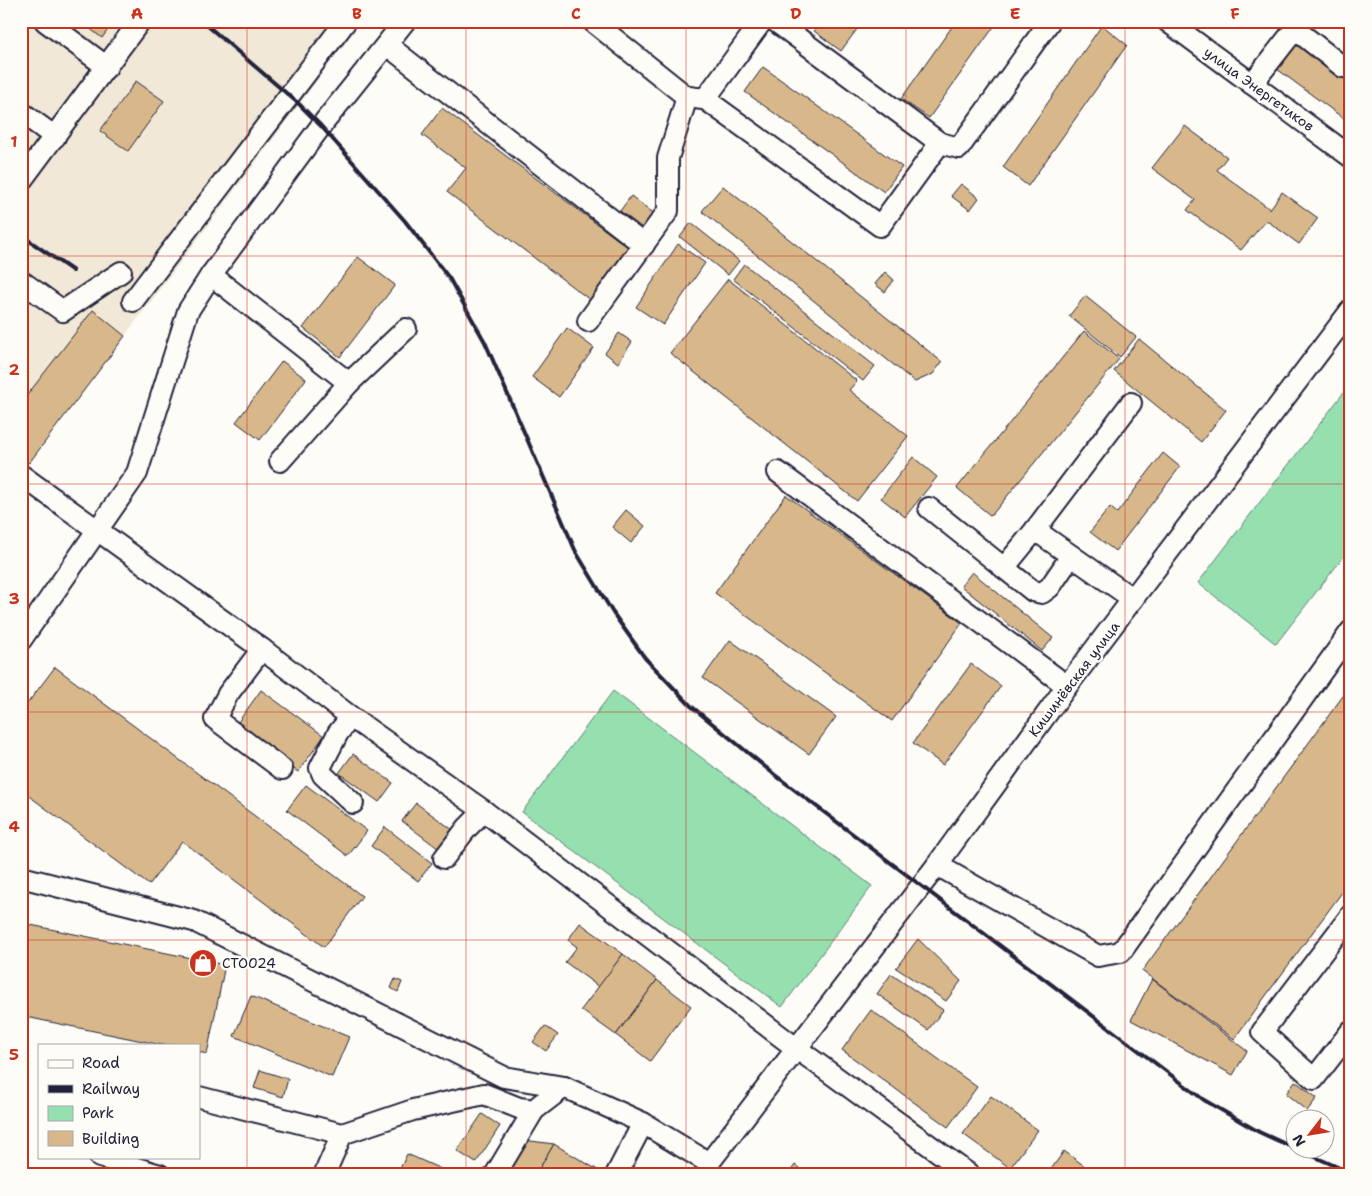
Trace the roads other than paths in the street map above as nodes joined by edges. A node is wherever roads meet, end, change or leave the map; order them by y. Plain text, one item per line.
1 (45, 21) edge
2 (140, 21) edge
3 (346, 21) edge
4 (405, 21) edge
5 (592, 21) edge
6 (762, 21) edge
7 (775, 21) edge
8 (1050, 21) edge
9 (1168, 21) edge
10 (387, 45) junction
11 (107, 67) junction
12 (1344, 67) dead end
13 (1252, 84) junction
14 (696, 98) junction
15 (21, 112) edge
16 (55, 137) junction
17 (940, 143) junction
18 (1351, 157) edge
19 (21, 181) edge
20 (644, 245) junction
21 (121, 272) dead end
22 (211, 275) junction
23 (21, 281) edge
24 (133, 301) dead end
25 (1351, 310) edge
26 (588, 321) dead end
27 (406, 329) dead end
28 (349, 383) junction
29 (1131, 403) dead end
30 (280, 461) dead end
31 (778, 472) dead end
32 (21, 474) edge
33 (928, 508) dead end
34 (1035, 530) junction
35 (98, 531) junction
36 (1072, 556) junction
37 (1004, 568) junction
38 (1133, 599) junction
39 (1351, 631) edge
40 (21, 640) edge
41 (262, 650) junction
42 (1068, 686) junction
43 (351, 718) junction
44 (282, 770) dead end
45 (352, 803) dead end
46 (484, 811) junction
47 (444, 858) dead end
48 (937, 865) junction
49 (21, 878) edge
50 (1351, 915) edge
51 (1351, 1031) edge
52 (796, 1048) junction
53 (564, 1087) junction
54 (200, 1097) edge
55 (534, 1110) junction
56 (643, 1123) junction
57 (342, 1134) junction
58 (103, 1158) edge
59 (710, 1169) edge
60 (160, 1175) edge
61 (324, 1175) edge
62 (495, 1175) edge
63 (616, 1175) edge
64 (970, 1175) edge

1 - 11 street
2 - 11 street
3 - 24 street
4 - 10 street
5 - 14 street
6 - 14 street
7 - 17 street
8 - 17 street
9 - 13 street, улица Энергетиков
10 - 20 street
10 - 22 street
11 - 16 street
12 - 13 street
13 - 18 street, улица Энергетиков
14 - 17 street
14 - 20 street
15 - 16 street
16 - 19 street
20 - 26 street
21 - 23 street
22 - 28 street
22 - 35 street
25 - 38 street, Кишинёвская улица
27 - 28 street
28 - 30 street
29 - 34 street
31 - 42 street
32 - 35 street
33 - 37 street
34 - 36 street
34 - 37 street
35 - 40 street
35 - 41 street
36 - 37 street
36 - 38 street
38 - 42 street, Кишинёвская улица
39 - 48 street
41 - 43 street
41 - 44 street
42 - 48 street, Кишинёвская улица
43 - 45 street
43 - 46 street
46 - 47 street
46 - 52 street
48 - 52 street, Кишинёвская улица
49 - 53 street
50 - 51 street
52 - 59 street, Кишинёвская улица
52 - 64 street
53 - 55 street
53 - 56 street
54 - 57 street
55 - 57 street
55 - 62 street
56 - 59 street
56 - 63 street
57 - 61 street
58 - 60 street

